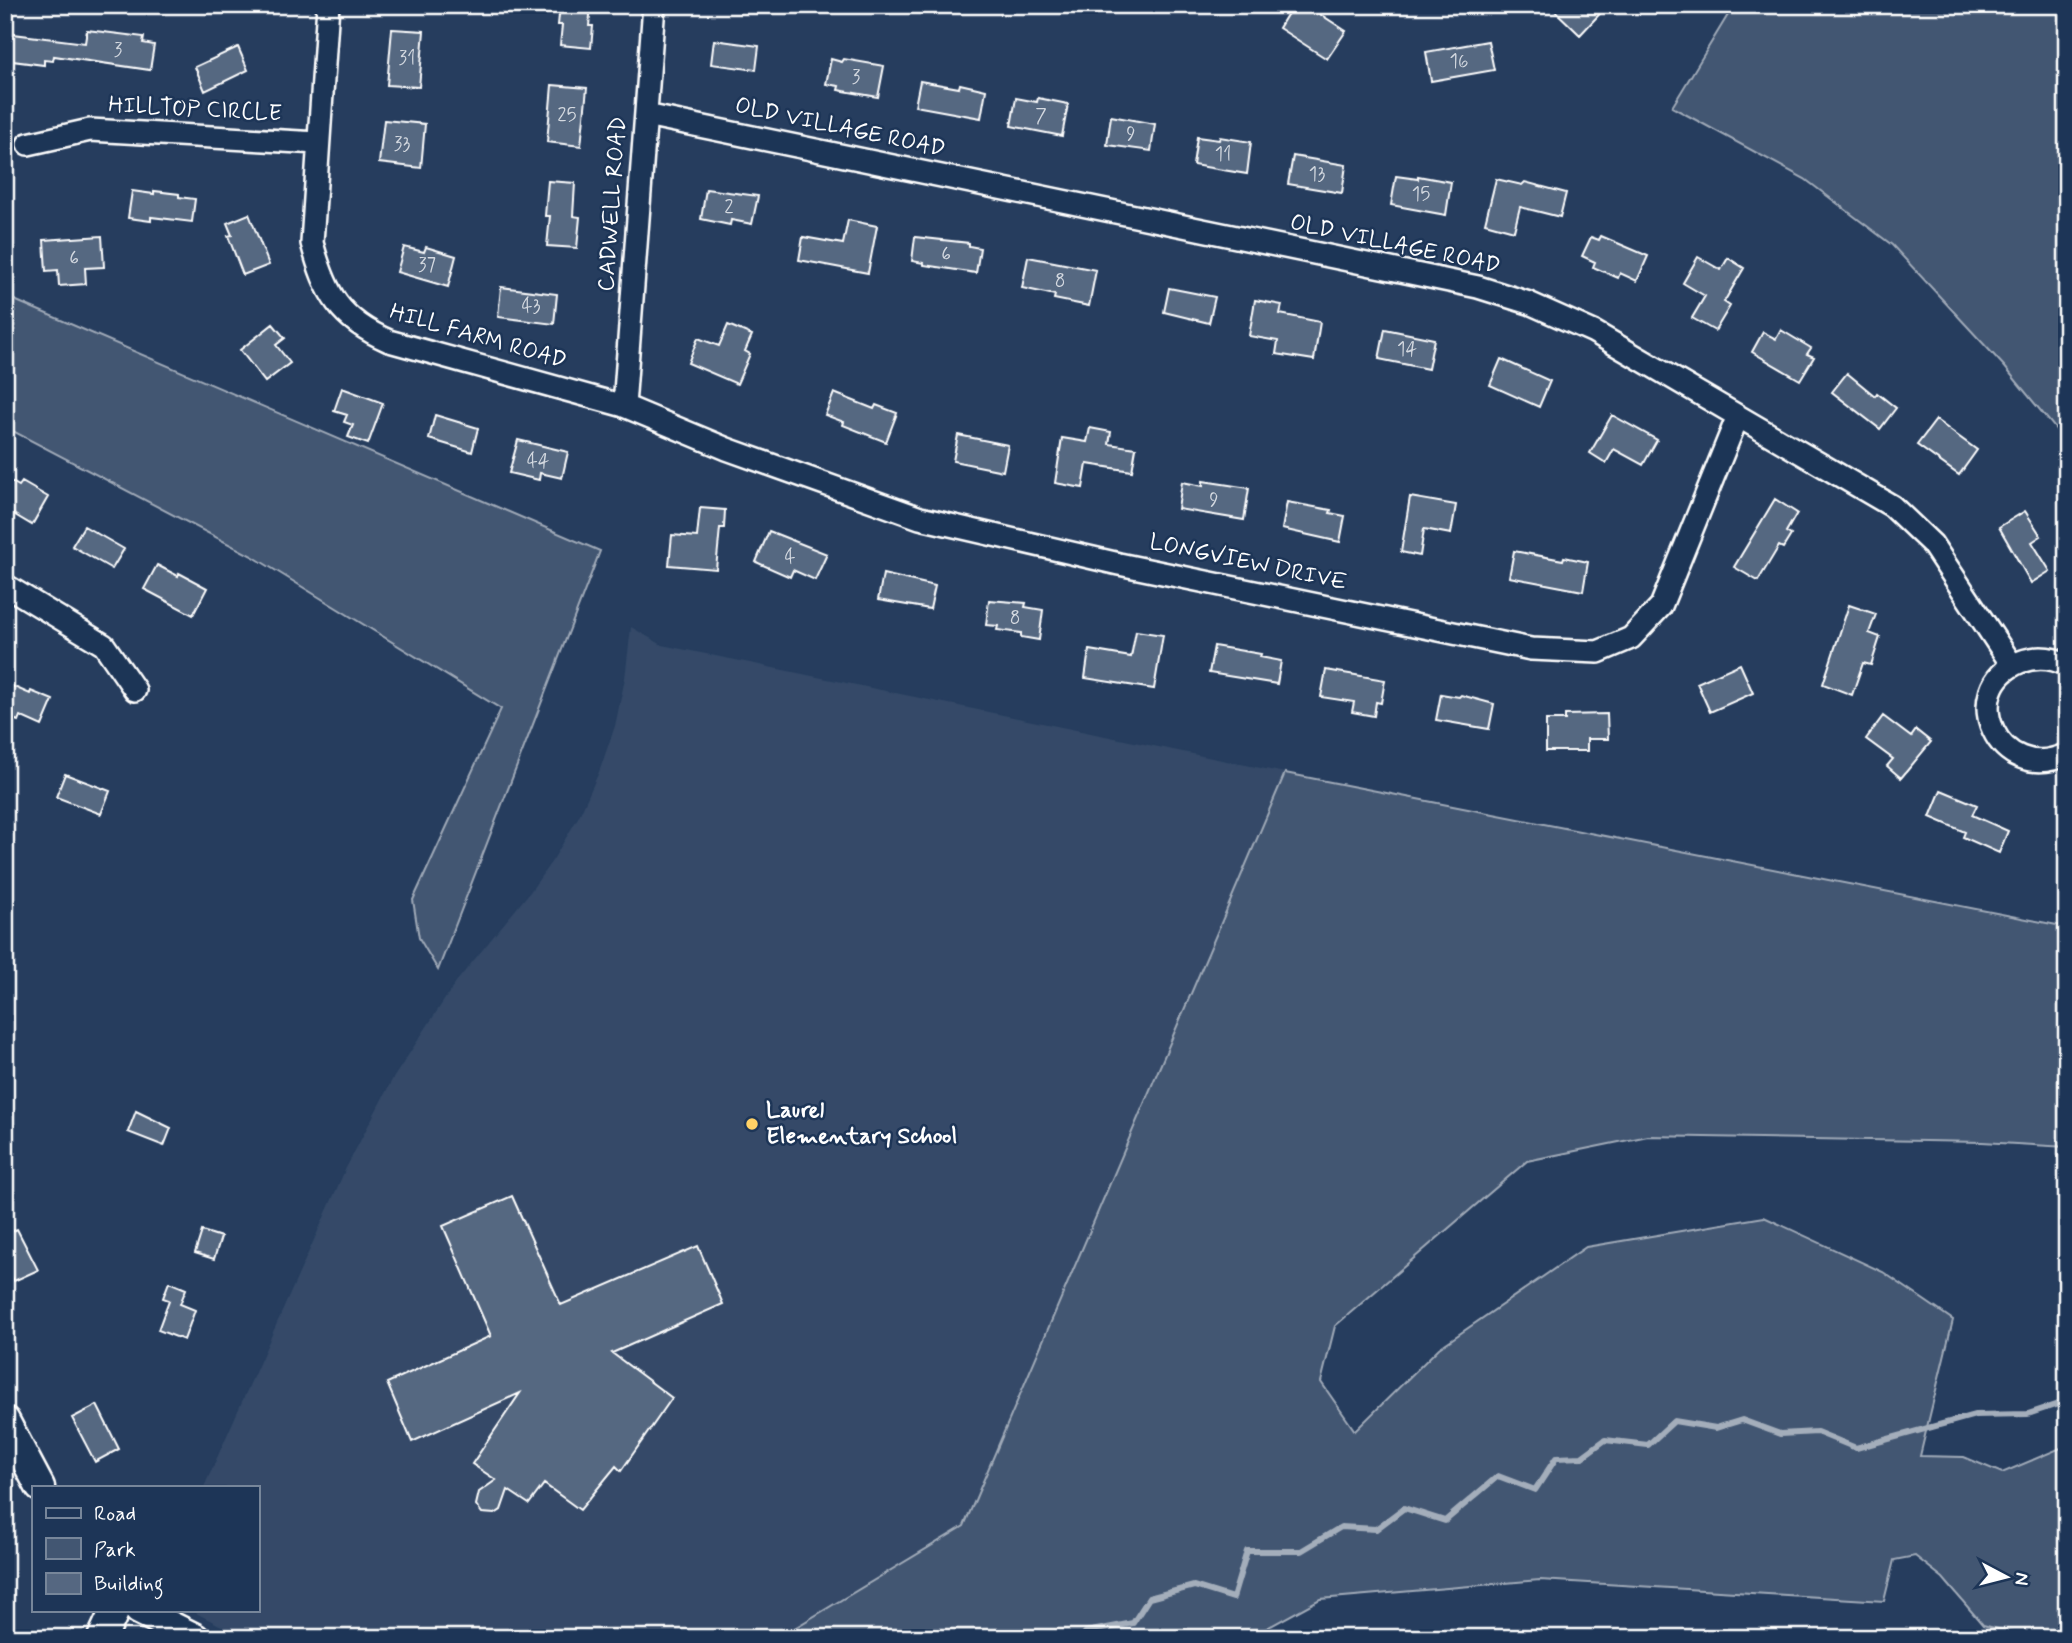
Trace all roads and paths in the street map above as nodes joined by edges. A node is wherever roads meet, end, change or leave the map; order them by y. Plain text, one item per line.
1 (328, 5) edge
2 (654, 5) edge
3 (646, 115) junction
4 (318, 143) junction
5 (28, 144) dead end
6 (624, 406) junction
7 (1738, 416) junction
8 (5, 585) edge
9 (2012, 665) junction
10 (2067, 665) edge
11 (135, 690) dead end
12 (2067, 754) edge
13 (5, 1421) edge
14 (39, 1486) edge
15 (114, 1612) edge
16 (143, 1612) edge
17 (102, 1638) edge
18 (195, 1638) edge

1 - 4 street, HILL FARM ROAD
2 - 3 street, CADWELL ROAD
3 - 6 street, CADWELL ROAD
3 - 7 street, OLD VILLAGE ROAD
4 - 5 street, HILLTOP CIRCLE
4 - 6 street, HILL FARM ROAD
6 - 7 street, LONGVIEW DRIVE
7 - 9 street, OLD VILLAGE ROAD
8 - 11 street
9 - 10 street
9 - 12 street
13 - 14 street
15 - 17 street
16 - 18 street

